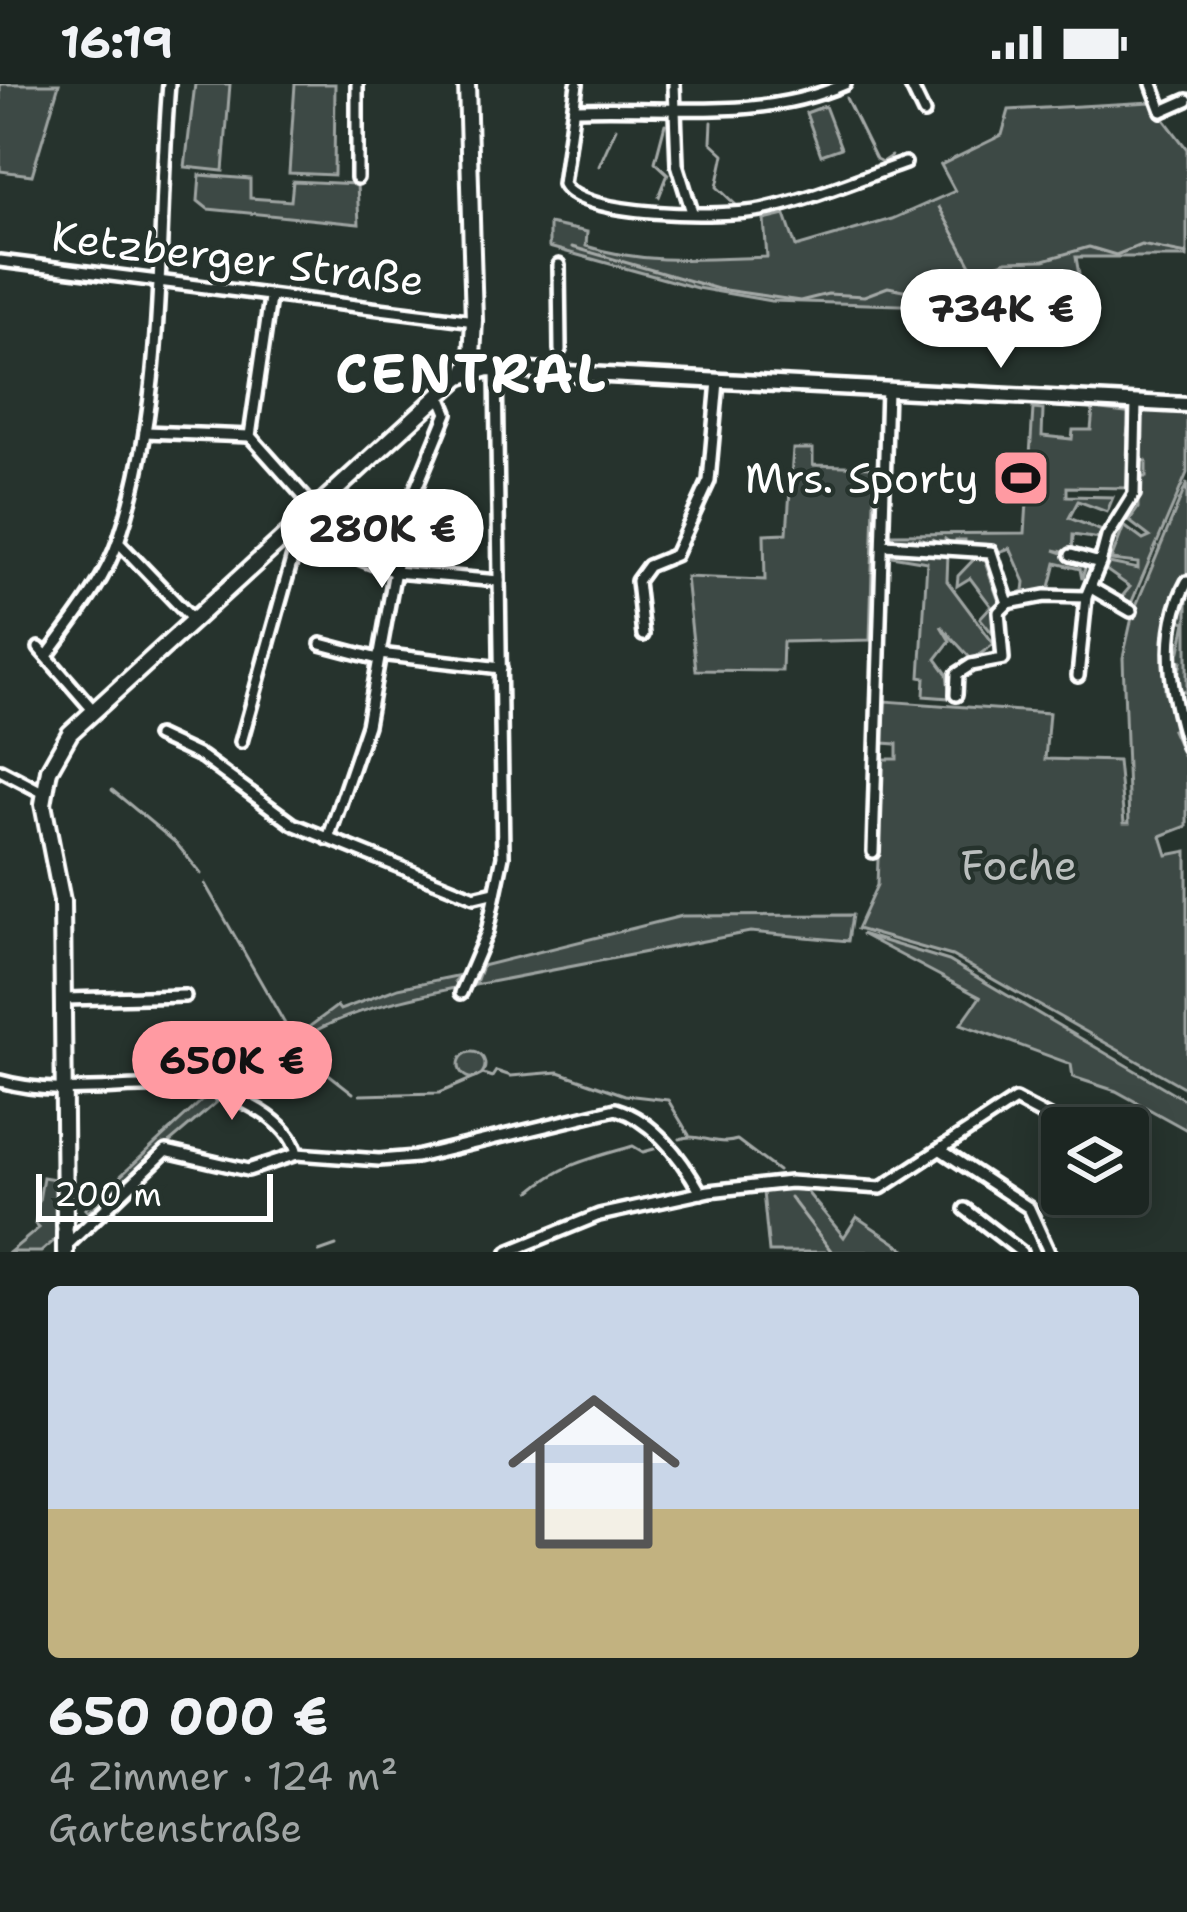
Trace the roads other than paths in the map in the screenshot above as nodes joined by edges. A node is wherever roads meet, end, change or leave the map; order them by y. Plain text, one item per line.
1 (169, 84) edge
2 (358, 84) edge
3 (467, 84) edge
4 (577, 84) edge
5 (674, 84) edge
6 (845, 84) edge
7 (910, 84) edge
8 (1151, 84) edge
9 (1187, 100) edge
10 (674, 107) junction
11 (575, 109) junction
12 (924, 113) dead end
13 (905, 163) dead end
14 (357, 178) dead end
15 (692, 209) junction
16 (469, 214) junction
17 (0, 261) edge
18 (559, 265) dead end
19 (157, 284) junction
20 (270, 298) junction
21 (461, 319) junction
22 (470, 350) junction
23 (560, 350) dead end
24 (492, 369) junction
25 (461, 377) junction
26 (718, 381) junction
27 (887, 388) junction
28 (440, 396) junction
29 (1136, 402) junction
30 (1187, 405) edge
31 (145, 432) junction
32 (250, 436) junction
33 (315, 509) junction
34 (295, 536) junction
35 (118, 542) junction
36 (885, 545) junction
37 (1071, 555) dead end
38 (1100, 562) junction
39 (395, 572) junction
40 (499, 581) junction
41 (1187, 582) edge
42 (1089, 593) junction
43 (1008, 603) junction
44 (1131, 611) dead end
45 (193, 620) junction
46 (643, 635) dead end
47 (321, 644) dead end
48 (378, 657) junction
49 (1003, 659) junction
50 (502, 668) junction
51 (1008, 671) dead end
52 (1078, 676) dead end
53 (956, 695) dead end
54 (1172, 696) junction
55 (1187, 700) edge
56 (94, 711) junction
57 (157, 736) dead end
58 (241, 742) dead end
59 (1187, 746) edge
60 (0, 770) edge
61 (44, 793) junction
62 (328, 839) junction
63 (873, 852) dead end
64 (496, 892) junction
65 (461, 993) dead end
66 (185, 995) dead end
67 (64, 999) junction
68 (0, 1081) edge
69 (64, 1090) junction
70 (1041, 1111) edge
71 (941, 1150) junction
72 (297, 1154) junction
73 (701, 1193) junction
74 (965, 1209) dead end
75 (65, 1239) edge
76 (508, 1252) edge
77 (1022, 1252) edge
78 (1048, 1252) edge

1 - 19 street
2 - 14 street
3 - 16 main road
4 - 11 street
5 - 10 street
6 - 10 street
7 - 12 street
8 - 9 street
10 - 11 street
10 - 15 street
11 - 15 street
13 - 15 street
16 - 21 main road
16 - 22 main road
17 - 19 street, Ketzberger Straße
18 - 23 street
19 - 20 street, Ketzberger Straße
19 - 31 street
20 - 21 street, Ketzberger Straße
20 - 32 street
21 - 22 main road
22 - 24 main road
22 - 25 main road
24 - 25 main road
24 - 26 main road
24 - 40 street
25 - 28 main road
26 - 27 main road
26 - 46 street
27 - 29 main road
27 - 36 street
28 - 33 main road
28 - 39 street
29 - 30 main road
29 - 38 street
31 - 32 street
31 - 35 street
32 - 33 street
33 - 34 main road
34 - 39 street
34 - 45 main road
34 - 58 street
35 - 45 street
35 - 56 street
36 - 43 street
36 - 63 street
37 - 38 street
38 - 42 street
39 - 40 street
39 - 48 street
40 - 50 street
41 - 54 street
42 - 43 street
42 - 44 street
42 - 52 street
43 - 49 street
45 - 56 main road
47 - 48 street
48 - 50 street
48 - 62 street
49 - 51 street
49 - 53 street
50 - 64 street
54 - 55 street
54 - 59 street
56 - 61 main road
57 - 62 street
60 - 61 street
61 - 67 main road
62 - 64 street
64 - 65 street
66 - 67 street
67 - 69 main road
68 - 69 street
69 - 72 street
69 - 75 main road
70 - 71 street
71 - 73 street
71 - 78 street
72 - 73 street
72 - 75 street
73 - 76 street
74 - 77 street

